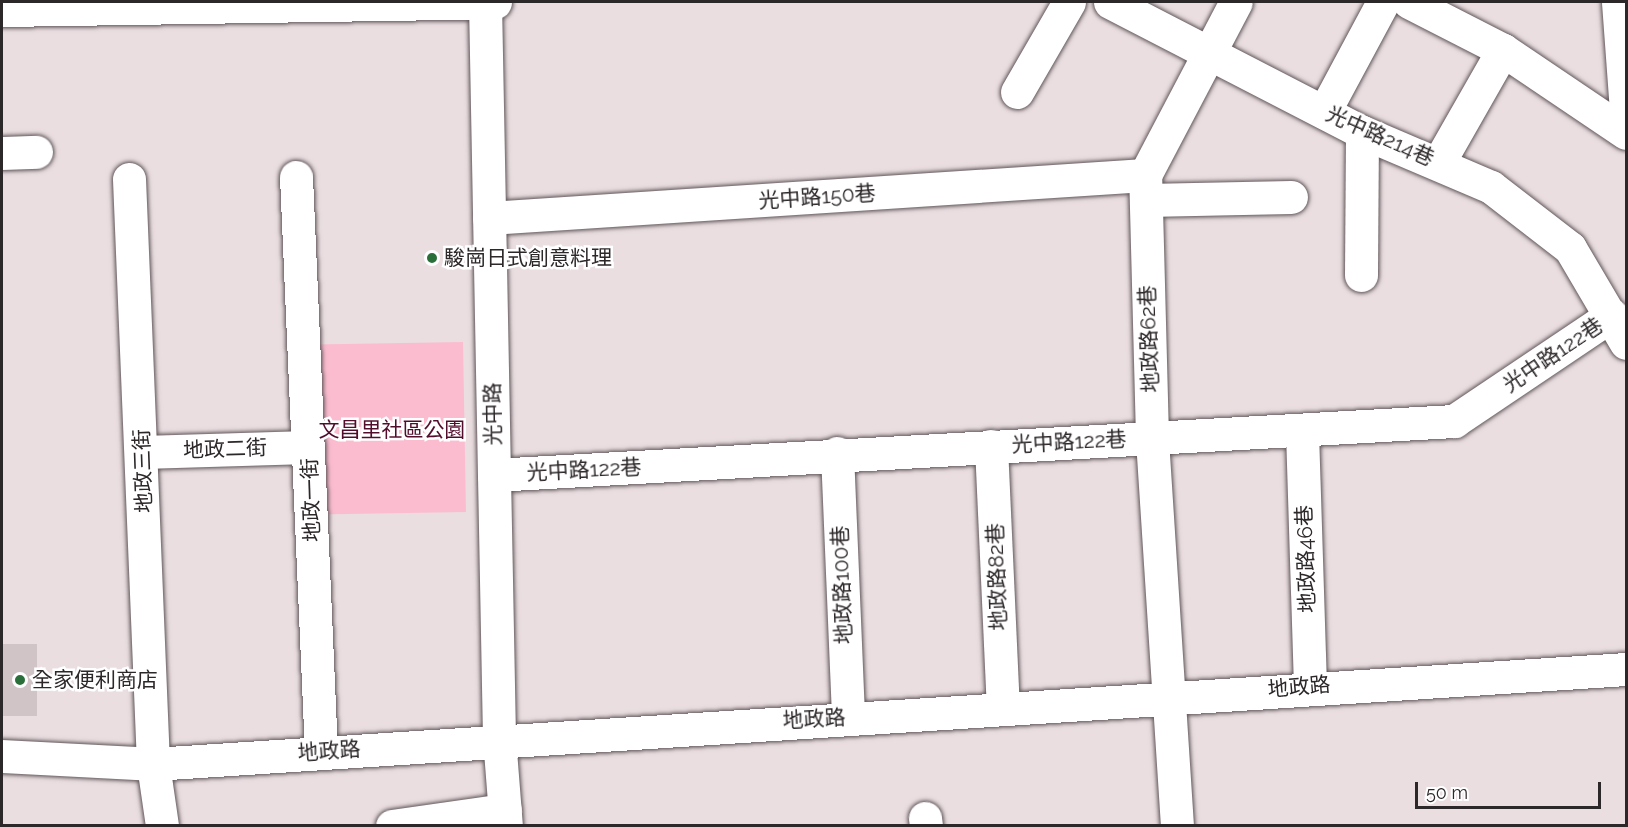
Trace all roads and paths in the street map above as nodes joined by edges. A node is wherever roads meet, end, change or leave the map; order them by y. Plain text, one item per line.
1 (1069, 2) edge
2 (1110, 2) edge
3 (1236, 2) edge
4 (1383, 2) edge
5 (1409, 2) edge
6 (1618, 2) edge
7 (489, 3) edge
8 (2, 10) edge
9 (1503, 50) junction
10 (1206, 53) junction
11 (1017, 92) dead end
12 (1626, 111) edge
13 (1324, 112) junction
14 (1362, 132) junction
15 (1626, 133) edge
16 (36, 152) dead end
17 (2, 153) edge
18 (1439, 162) junction
19 (296, 177) dead end
20 (129, 179) dead end
21 (1145, 188) junction
22 (1291, 197) dead end
23 (489, 218) junction
24 (1361, 275) dead end
25 (1619, 328) edge
26 (1302, 432) junction
27 (1152, 437) junction
28 (992, 446) junction
29 (308, 447) junction
30 (142, 452) junction
31 (837, 453) junction
32 (494, 475) junction
33 (1626, 669) edge
34 (1310, 686) junction
35 (1168, 699) junction
36 (1003, 708) junction
37 (848, 717) junction
38 (499, 738) junction
39 (321, 752) junction
40 (2, 756) edge
41 (153, 764) junction
42 (506, 818) edge
43 (162, 825) edge
44 (392, 825) edge
45 (1178, 825) edge

1 - 11 street
2 - 10 street, 光中路214巷
3 - 10 street, 地政路62巷
4 - 13 street
5 - 9 street
6 - 12 street
7 - 8 street
7 - 23 street, 光中路
9 - 15 street
9 - 18 street
10 - 13 street, 光中路214巷
10 - 21 street, 地政路62巷
13 - 14 street, 光中路214巷
14 - 18 street, 光中路214巷
14 - 24 street
16 - 17 street
18 - 25 street, 光中路214巷
19 - 29 street, 地政一街
20 - 30 street, 地政三街
21 - 22 street, 光中路150巷
21 - 23 street, 光中路150巷
21 - 27 street, 地政路62巷
23 - 32 street, 光中路
25 - 26 street, 光中路122巷
26 - 27 street, 光中路122巷
26 - 34 street, 地政路46巷
27 - 28 street, 光中路122巷
27 - 35 street, 地政路62巷
28 - 31 street, 光中路122巷
28 - 36 street, 地政路82巷
29 - 30 street, 地政二街
29 - 39 street, 地政一街
30 - 41 street, 地政三街
31 - 32 street, 光中路122巷
31 - 37 street, 地政路100巷
32 - 38 street, 光中路
33 - 34 street, 地政路
34 - 35 street, 地政路
35 - 36 street, 地政路
35 - 45 street, 地政路62巷
36 - 37 street, 地政路
37 - 38 street, 地政路
38 - 39 street, 地政路
38 - 42 street, 光中路
39 - 41 street, 地政路
40 - 41 street, 地政路
41 - 43 street, 地政三街
42 - 44 street

